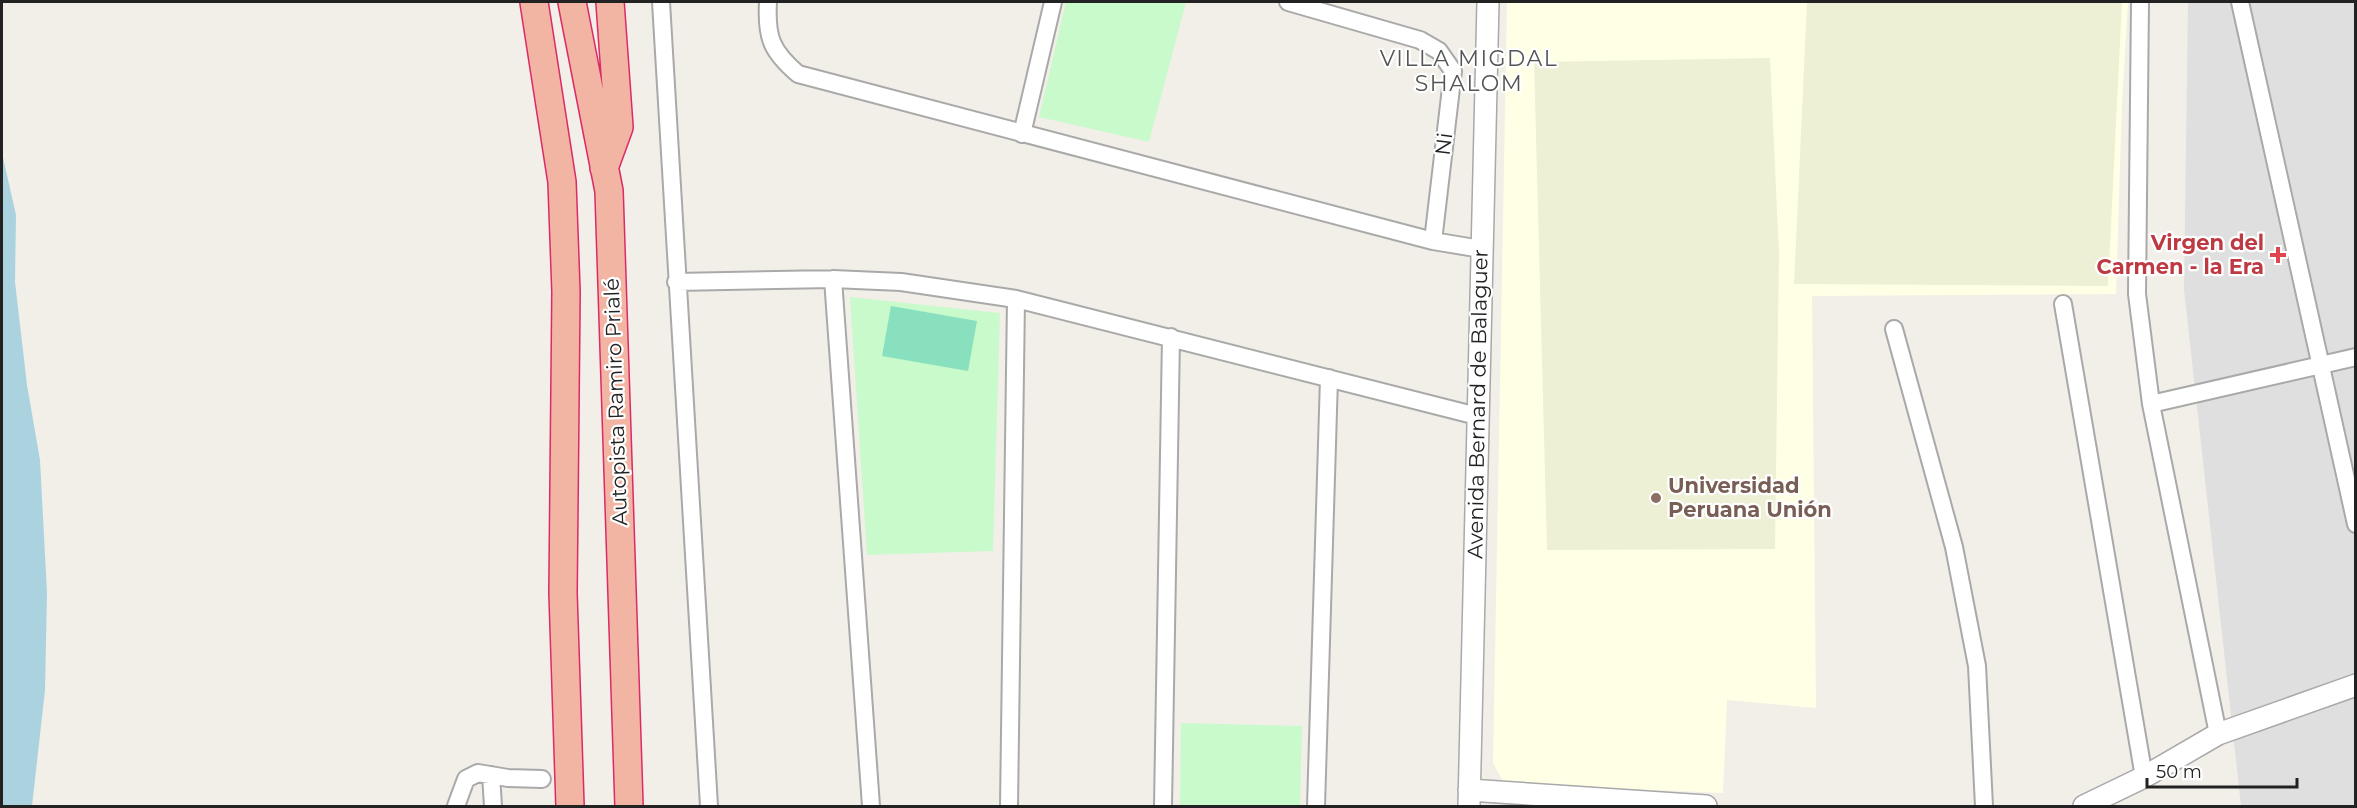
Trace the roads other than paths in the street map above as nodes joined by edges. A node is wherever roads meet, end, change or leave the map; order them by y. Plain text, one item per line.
1 (534, 2) edge
2 (572, 2) edge
3 (610, 2) edge
4 (661, 2) edge
5 (768, 2) edge
6 (1053, 2) edge
7 (1288, 2) edge
8 (1488, 2) edge
9 (2140, 2) edge
10 (2240, 2) edge
11 (1022, 134) junction
12 (604, 168) junction
13 (1433, 241) junction
14 (1481, 249) junction
15 (833, 279) junction
16 (676, 282) junction
17 (1016, 298) junction
18 (2063, 304) dead end
19 (1894, 328) dead end
20 (1171, 338) junction
21 (2355, 357) edge
22 (2321, 366) junction
23 (1329, 378) junction
24 (2151, 404) junction
25 (1478, 416) junction
26 (2355, 524) edge
27 (2355, 685) edge
28 (2218, 734) junction
29 (491, 775) junction
30 (2144, 777) junction
31 (542, 779) dead end
32 (1469, 798) edge
33 (456, 807) edge
34 (493, 807) edge
35 (570, 807) edge
36 (629, 807) edge
37 (709, 807) edge
38 (871, 807) edge
39 (1009, 807) edge
40 (1163, 807) edge
41 (1316, 807) edge
42 (1706, 807) edge
43 (1984, 807) edge
44 (2084, 807) edge

1 - 35 highway
2 - 12 highway, Autopista Ramiro Prialé
3 - 12 highway
4 - 16 street
5 - 11 street
6 - 11 street
7 - 13 street, Ni
8 - 14 street, Avenida Bernard de Balaguer
9 - 24 street
10 - 22 street
11 - 13 street
12 - 36 highway, Autopista Ramiro Prialé
13 - 14 street
14 - 25 street, Avenida Bernard de Balaguer
15 - 16 street
15 - 17 street
15 - 38 street
16 - 37 street
17 - 20 street
17 - 39 street
18 - 30 street
19 - 43 street
20 - 23 street
20 - 40 street
21 - 22 street
22 - 24 street
22 - 26 street
23 - 25 street
23 - 41 street
24 - 28 street
25 - 32 street, Avenida Bernard de Balaguer
27 - 28 street
28 - 30 street
29 - 31 street
29 - 33 street
29 - 34 street
30 - 44 street
32 - 42 street

